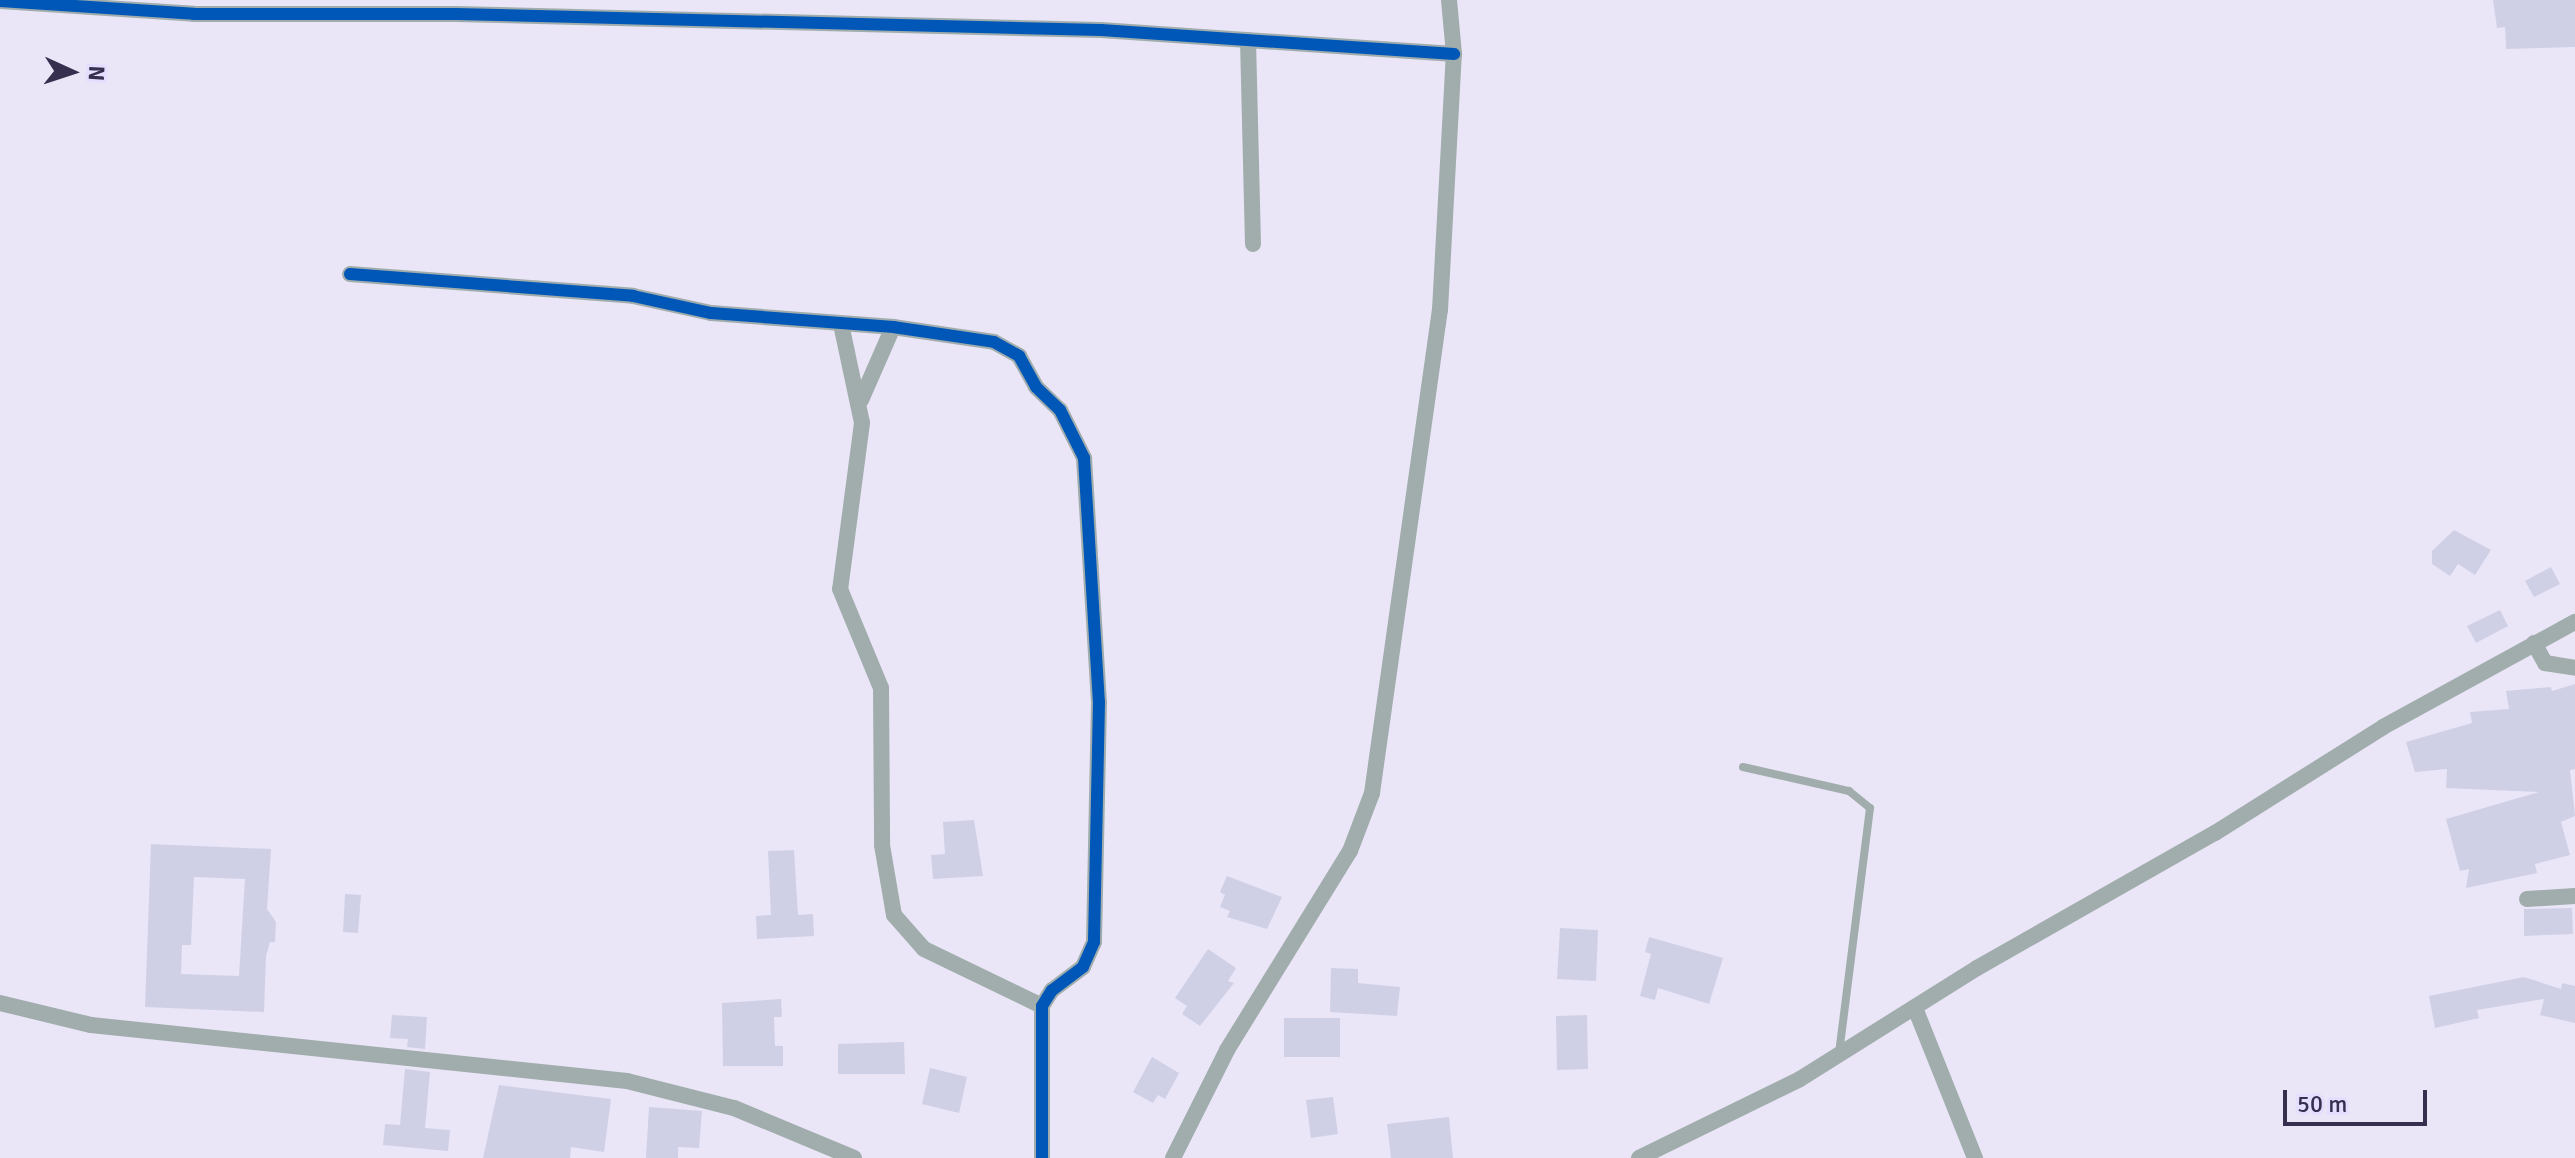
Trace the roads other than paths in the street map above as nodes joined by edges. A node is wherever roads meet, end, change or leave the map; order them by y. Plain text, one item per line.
1 (1449, 0) edge
2 (0, 1) edge
3 (544, 8) edge
4 (1248, 40) junction
5 (1454, 54) junction
6 (1253, 244) dead end
7 (350, 274) dead end
8 (841, 324) junction
9 (893, 327) junction
10 (861, 400) junction
11 (2575, 622) edge
12 (2534, 643) junction
13 (2575, 668) edge
14 (1743, 767) dead end
15 (2575, 896) edge
16 (2527, 899) dead end
17 (0, 1003) edge
18 (1042, 1006) junction
19 (1915, 1008) junction
20 (1839, 1055) junction
21 (854, 1158) edge
22 (1042, 1158) edge
23 (1173, 1158) edge
24 (1639, 1158) edge
25 (1975, 1158) edge

1 - 5 street
2 - 3 street
3 - 4 street
4 - 5 street
4 - 6 street
5 - 23 street
7 - 8 street
8 - 9 street
8 - 10 street
9 - 10 street
9 - 18 street
10 - 18 street
11 - 12 street
12 - 13 street
12 - 19 street
14 - 20 lane
15 - 16 street
17 - 21 street
18 - 22 street
19 - 20 street
19 - 25 street
20 - 24 street

